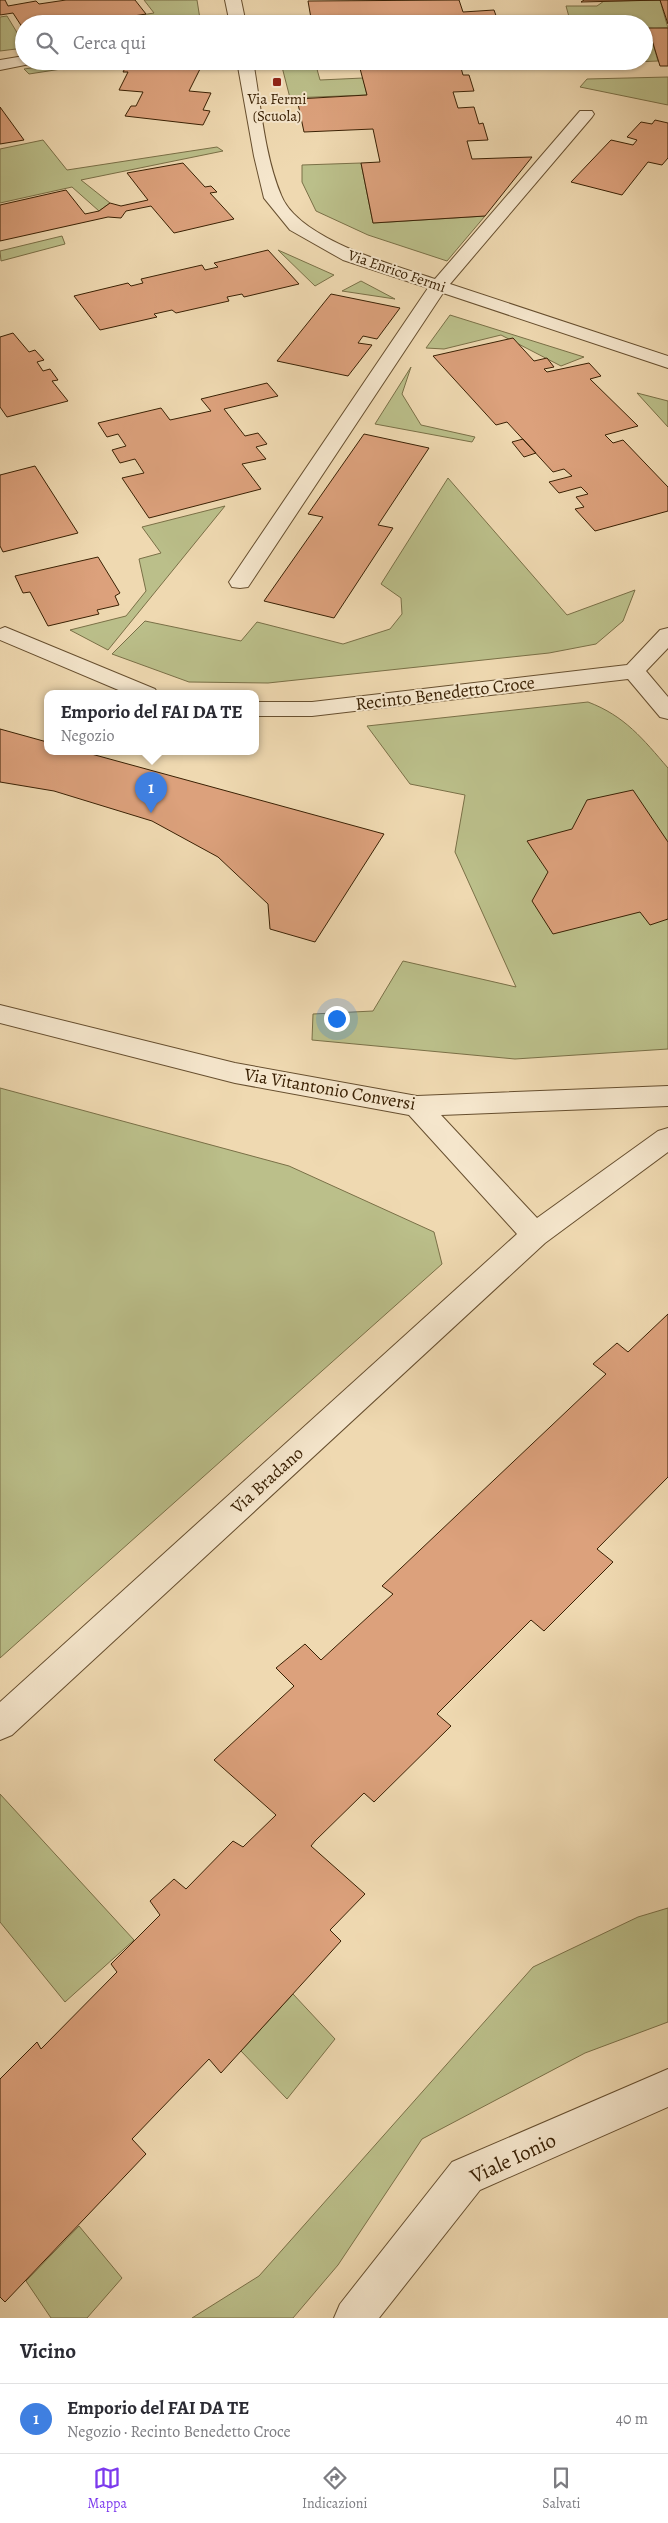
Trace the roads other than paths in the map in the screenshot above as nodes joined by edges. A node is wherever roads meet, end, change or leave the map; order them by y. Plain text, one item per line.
1 (233, 0) edge
2 (236, 15) edge
3 (15, 62) edge
4 (0, 65) edge
5 (247, 70) edge
6 (586, 114) dead end
7 (439, 285) junction
8 (668, 362) edge
9 (240, 582) dead end
10 (5, 634) dead end
11 (668, 636) edge
12 (634, 671) junction
13 (138, 690) edge
14 (259, 709) edge
15 (668, 712) edge
16 (0, 1014) edge
17 (668, 1096) edge
18 (417, 1106) junction
19 (668, 1138) edge
20 (535, 1236) junction
21 (0, 1724) edge
22 (668, 2088) edge
23 (354, 2318) edge

1 - 2 street
3 - 4 street
5 - 7 street, Via Enrico Fermi
6 - 7 street
7 - 8 street, Via Enrico Fermi
7 - 9 street
10 - 13 street
11 - 12 street
12 - 14 street, Recinto Benedetto Croce
12 - 15 street
16 - 18 street, Via Vitantonio Conversi
17 - 18 street, Via Vitantonio Conversi
18 - 20 street
19 - 20 street, Via Bradano
20 - 21 street, Via Bradano
22 - 23 street, Viale Ionio

